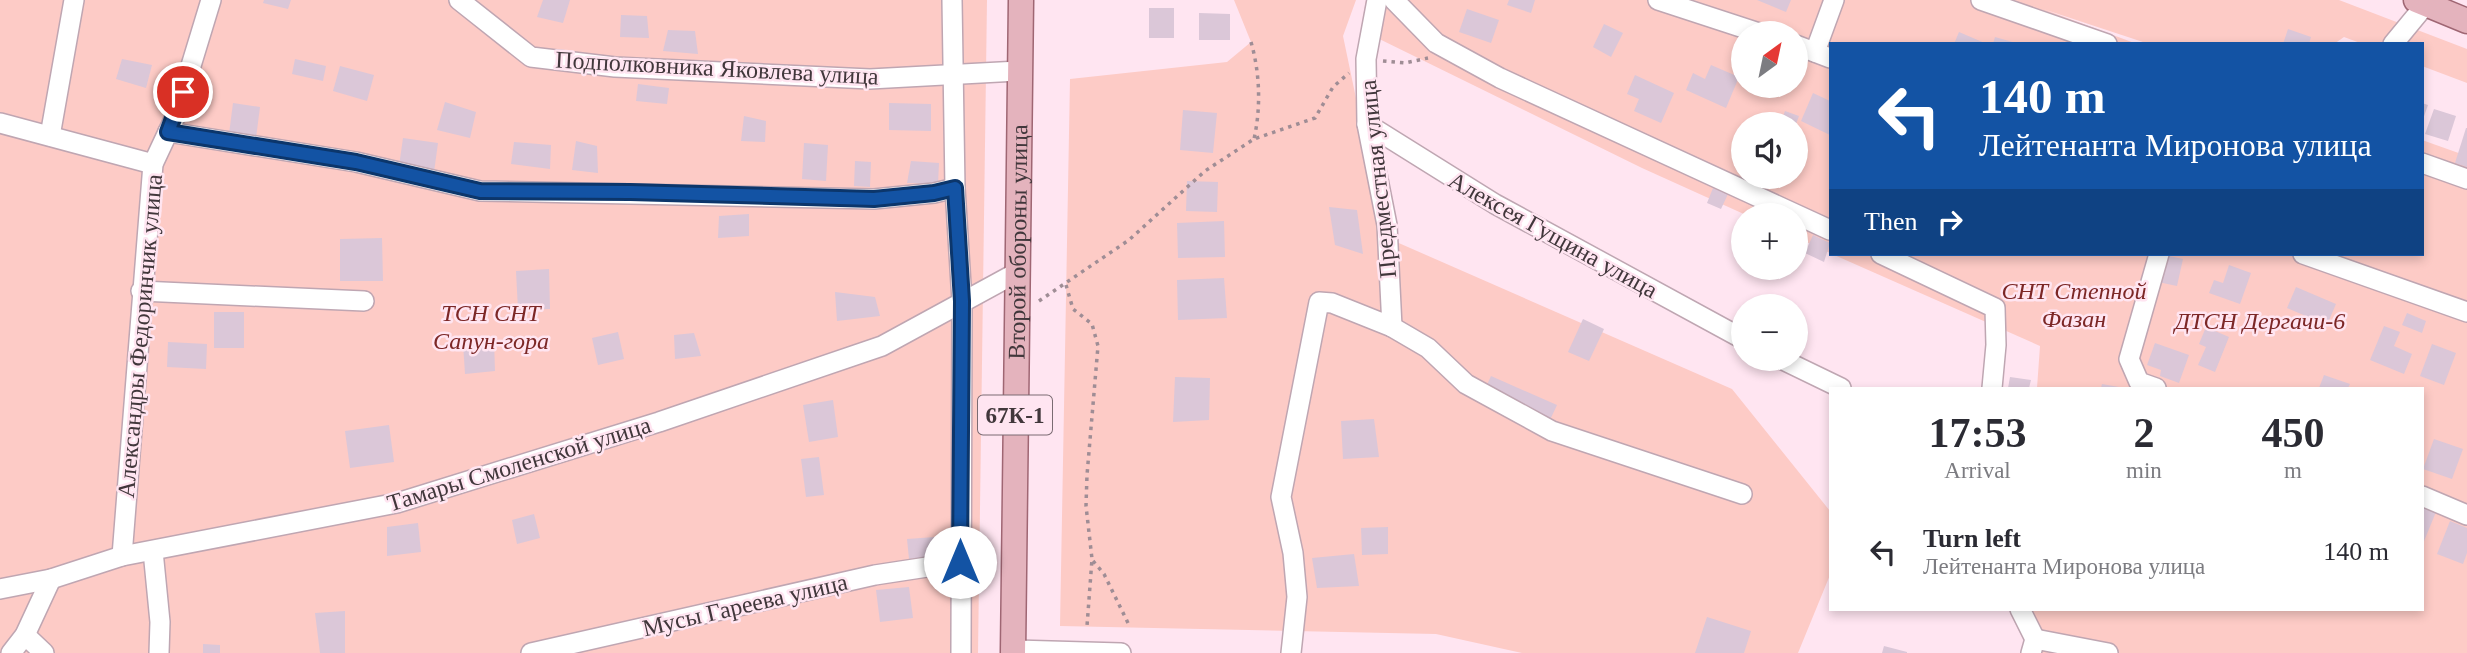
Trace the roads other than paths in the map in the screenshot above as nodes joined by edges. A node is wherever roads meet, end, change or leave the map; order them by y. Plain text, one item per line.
1 (74, 0) edge
2 (211, 0) edge
3 (459, 0) edge
4 (952, 0) edge
5 (1021, 0) edge
6 (1377, 0) edge
7 (1394, 0) edge
8 (1658, 0) edge
9 (1834, 0) edge
10 (1981, 0) edge
11 (2421, 2) edge
12 (2467, 21) edge
13 (1731, 24) edge
14 (2101, 42) edge
15 (2394, 42) edge
16 (1823, 55) edge
17 (1020, 71) junction
18 (954, 74) junction
19 (0, 123) edge
20 (1367, 124) junction
21 (168, 132) junction
22 (50, 136) junction
23 (153, 164) junction
24 (2424, 164) edge
25 (2467, 179) edge
26 (955, 188) junction
27 (1829, 230) edge
28 (1885, 256) edge
29 (2158, 256) edge
30 (2309, 256) edge
31 (1016, 273) junction
32 (141, 291) junction
33 (962, 301) junction
34 (364, 302) dead end
35 (2467, 312) edge
36 (1392, 327) junction
37 (1731, 332) edge
38 (1806, 371) edge
39 (1839, 387) edge
40 (1992, 387) edge
41 (2153, 387) edge
42 (1742, 494) dead end
43 (2424, 497) edge
44 (2467, 515) edge
45 (153, 551) junction
46 (122, 556) junction
47 (960, 562) junction
48 (51, 579) junction
49 (0, 589) edge
50 (2021, 611) edge
51 (25, 635) junction
52 (2033, 646) edge
53 (1013, 651) edge
54 (1079, 652) edge
55 (11, 653) edge
56 (44, 653) edge
57 (159, 653) edge
58 (531, 653) edge
59 (961, 653) edge
60 (1121, 653) edge
61 (1291, 653) edge
62 (2108, 653) edge

1 - 22 street
2 - 21 street, Александры Федоринчик улица
3 - 18 street, Подполковника Яковлева улица
4 - 18 street
5 - 17 main road, Второй обороны улица / 67К-1
6 - 20 street, Предместная улица
7 - 27 street
8 - 13 street
9 - 16 street
10 - 14 street
11 - 12 main road
11 - 15 street
17 - 18 street, Подполковника Яковлева улица
17 - 31 main road, Второй обороны улица / 67К-1
18 - 26 street
19 - 22 street
20 - 36 street, Предместная улица
20 - 37 street, Алексея Гущина улица
21 - 23 street, Александры Федоринчик улица
21 - 26 street
22 - 23 street
23 - 32 street, Александры Федоринчик улица
24 - 25 street
26 - 33 street
28 - 40 street
29 - 41 street
30 - 35 street
31 - 33 street, Тамары Смоленской улица
31 - 53 main road, Второй обороны улица / 67К-1
32 - 34 street
32 - 46 street, Александры Федоринчик улица
33 - 45 street, Тамары Смоленской улица
33 - 47 street
36 - 42 street
36 - 61 street, Предместная улица
38 - 39 street
43 - 44 street
45 - 46 street, Тамары Смоленской улица
45 - 57 street
46 - 48 street, Тамары Смоленской улица
47 - 58 street, Мусы Гареева улица
47 - 59 street
48 - 49 street, Тамары Смоленской улица
48 - 51 street
50 - 52 street
51 - 55 street
51 - 56 street
52 - 62 street
53 - 54 street
54 - 60 street

